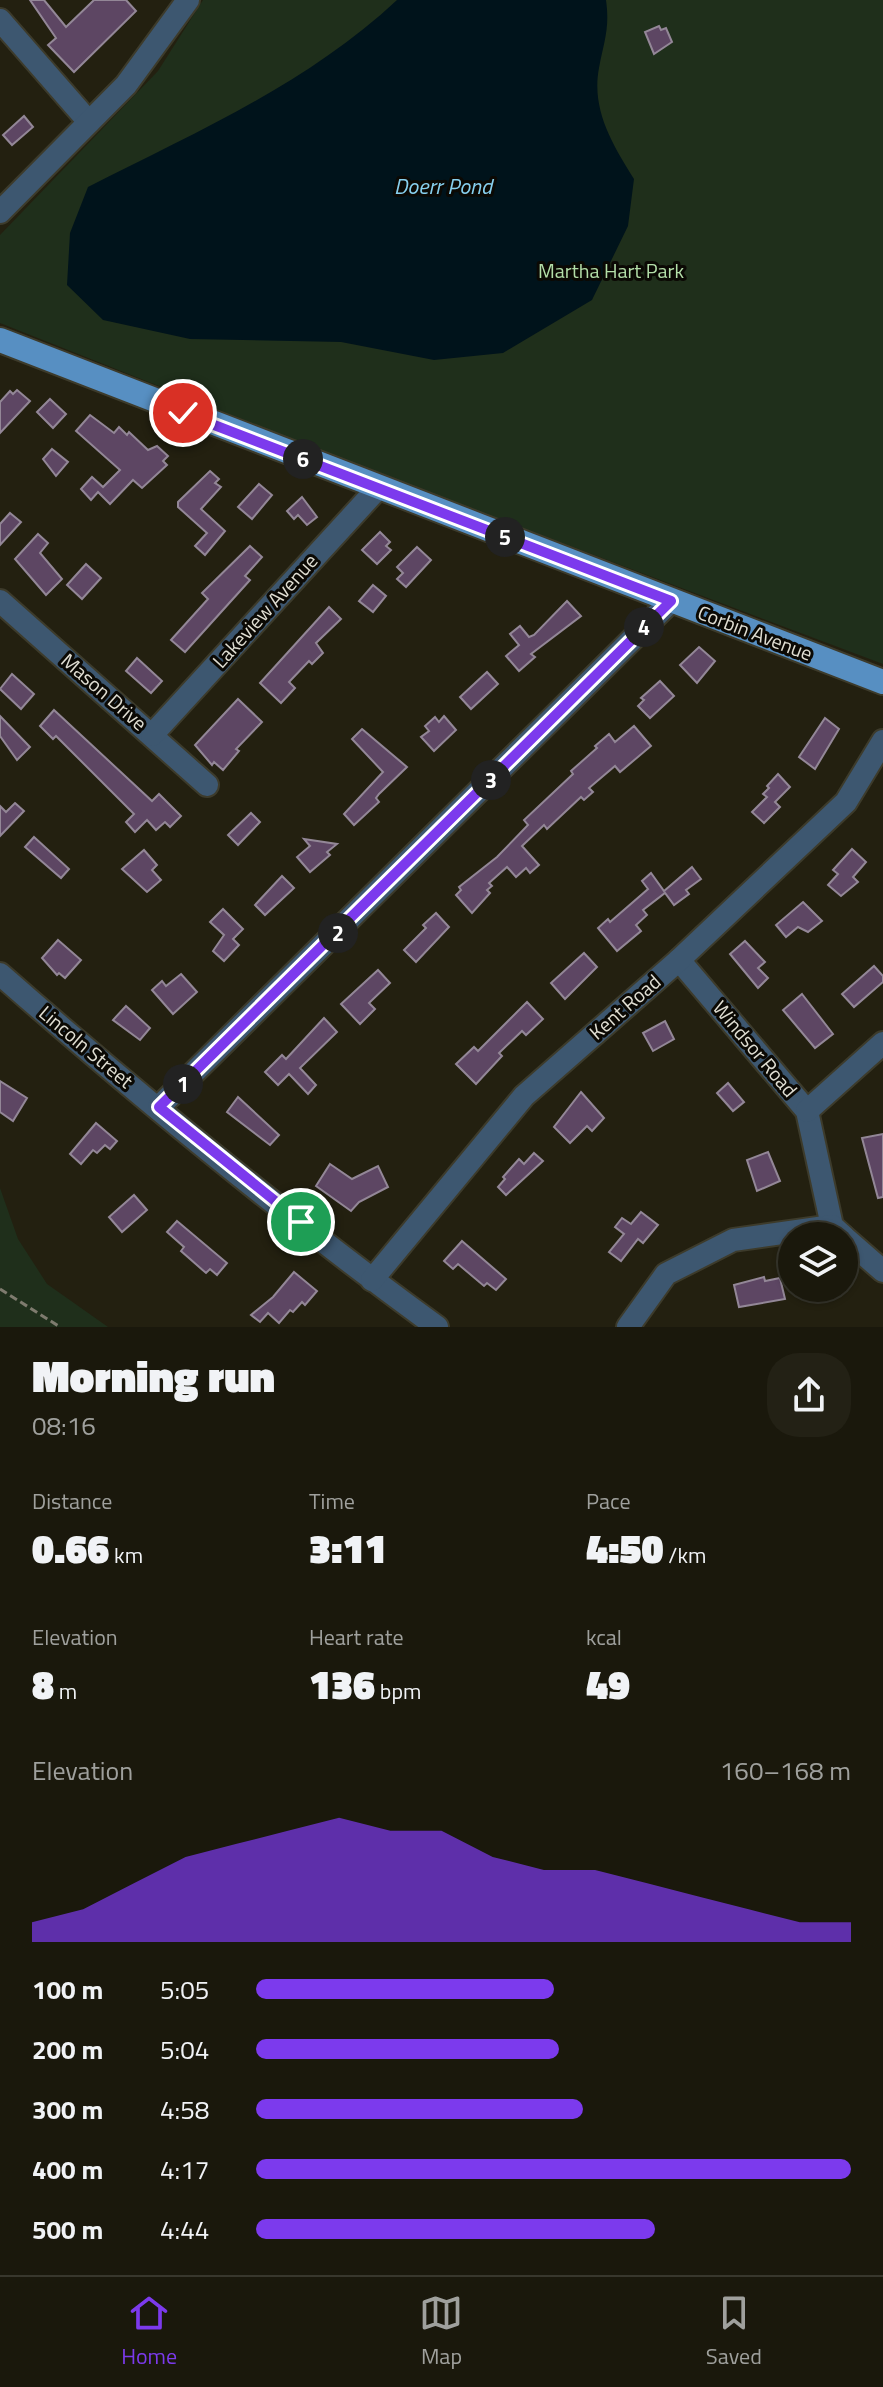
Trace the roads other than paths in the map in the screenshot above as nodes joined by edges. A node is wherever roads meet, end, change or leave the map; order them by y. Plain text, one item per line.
1 (188, 0) edge
2 (0, 20) edge
3 (89, 122) junction
4 (0, 212) edge
5 (0, 340) edge
6 (378, 488) junction
7 (0, 601) edge
8 (671, 601) junction
9 (883, 682) edge
10 (152, 735) junction
11 (883, 741) edge
12 (207, 785) dead end
13 (679, 960) junction
14 (0, 974) edge
15 (883, 1043) edge
16 (159, 1107) junction
17 (807, 1111) junction
18 (837, 1222) edge
19 (778, 1237) edge
20 (858, 1249) edge
21 (883, 1271) edge
22 (372, 1280) junction
23 (437, 1327) edge
24 (628, 1327) edge

1 - 3 street
2 - 3 street
3 - 4 street
5 - 6 main road, Corbin Avenue
6 - 8 main road, Corbin Avenue
6 - 10 street, Lakeview Avenue
7 - 10 street, Mason Drive
8 - 9 main road, Corbin Avenue
8 - 16 street
10 - 12 street, Mason Drive
11 - 13 street, Kent Road
13 - 17 street, Windsor Road
13 - 22 street, Kent Road
14 - 16 street, Lincoln Street
15 - 17 street
16 - 22 street, Lincoln Street
17 - 18 street, Windsor Road
19 - 24 street
20 - 21 street
22 - 23 street, Lincoln Street

